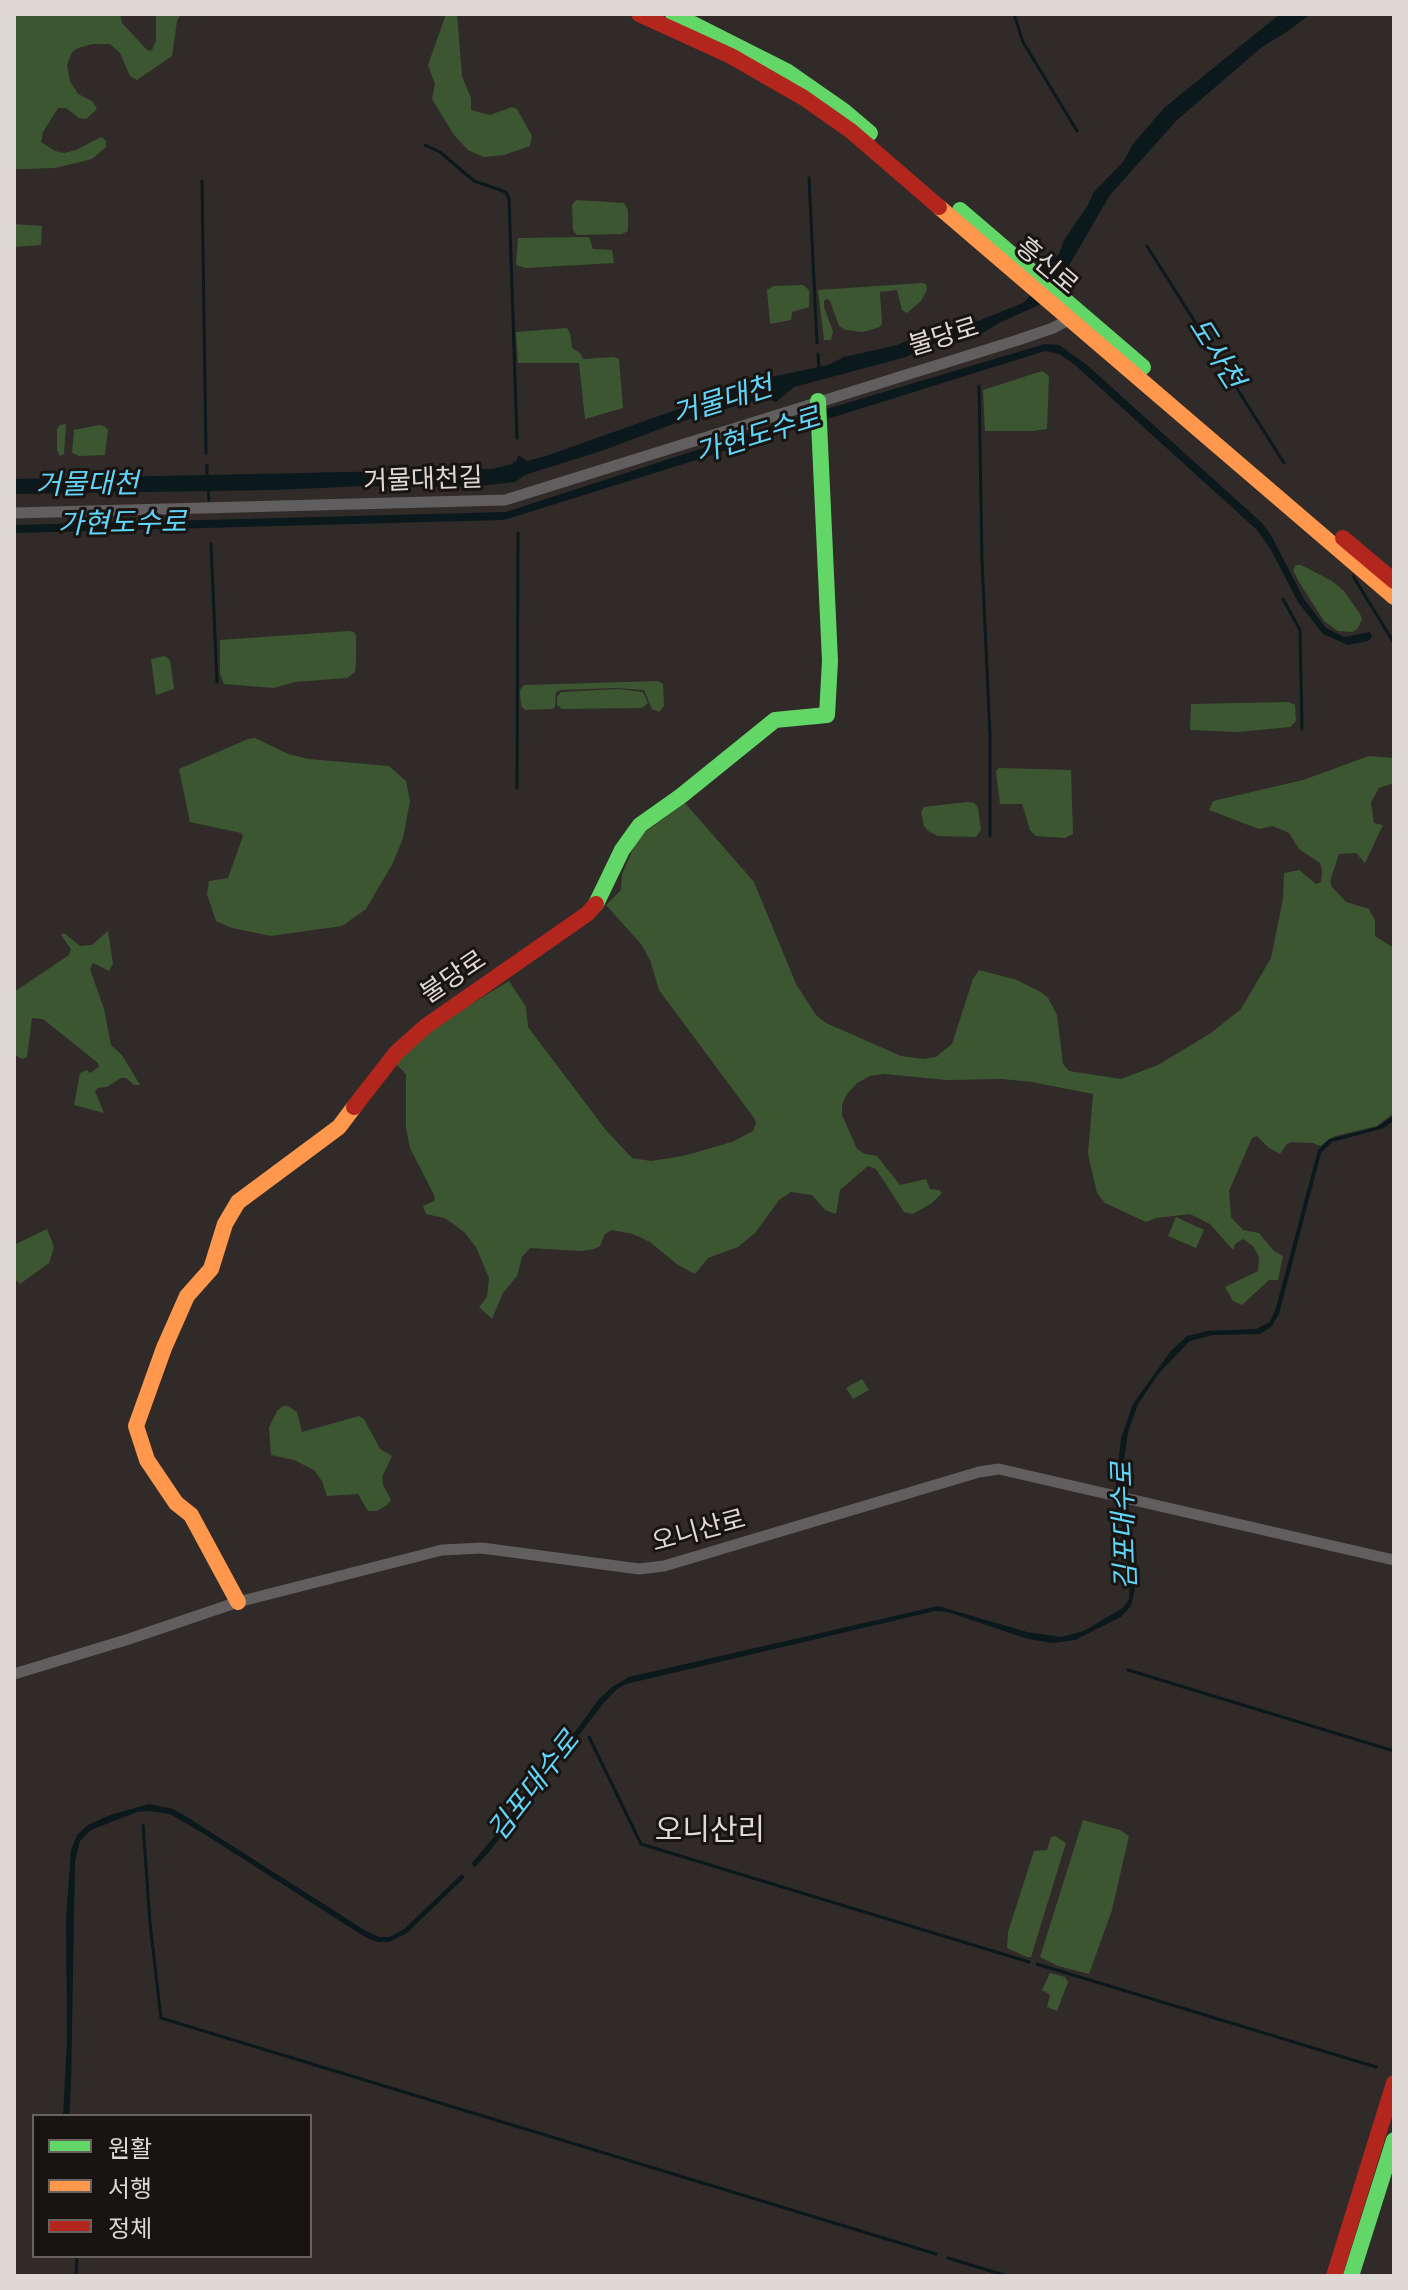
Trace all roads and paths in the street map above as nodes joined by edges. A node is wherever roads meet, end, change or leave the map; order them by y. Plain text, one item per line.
1 (639, 14) edge
2 (673, 14) edge
3 (1027, 275) junction
4 (1075, 316) junction
5 (818, 401) junction
6 (14, 513) edge
7 (1394, 581) edge
8 (1394, 597) edge
9 (1394, 1560) edge
10 (238, 1602) junction
11 (14, 1674) edge
12 (1394, 2083) edge
13 (1394, 2140) edge
14 (1334, 2276) edge
15 (1351, 2276) edge

1 - 3 main road, 흥신로
2 - 3 main road, 흥신로
3 - 4 main road, 흥신로
4 - 5 street, 불당로
4 - 7 main road, 흥신로
4 - 8 main road, 흥신로
5 - 6 street, 거물대천길
5 - 10 main road, 불당로
9 - 10 street, 오니산로
10 - 11 street, 오니산로
12 - 14 main road
13 - 15 main road

